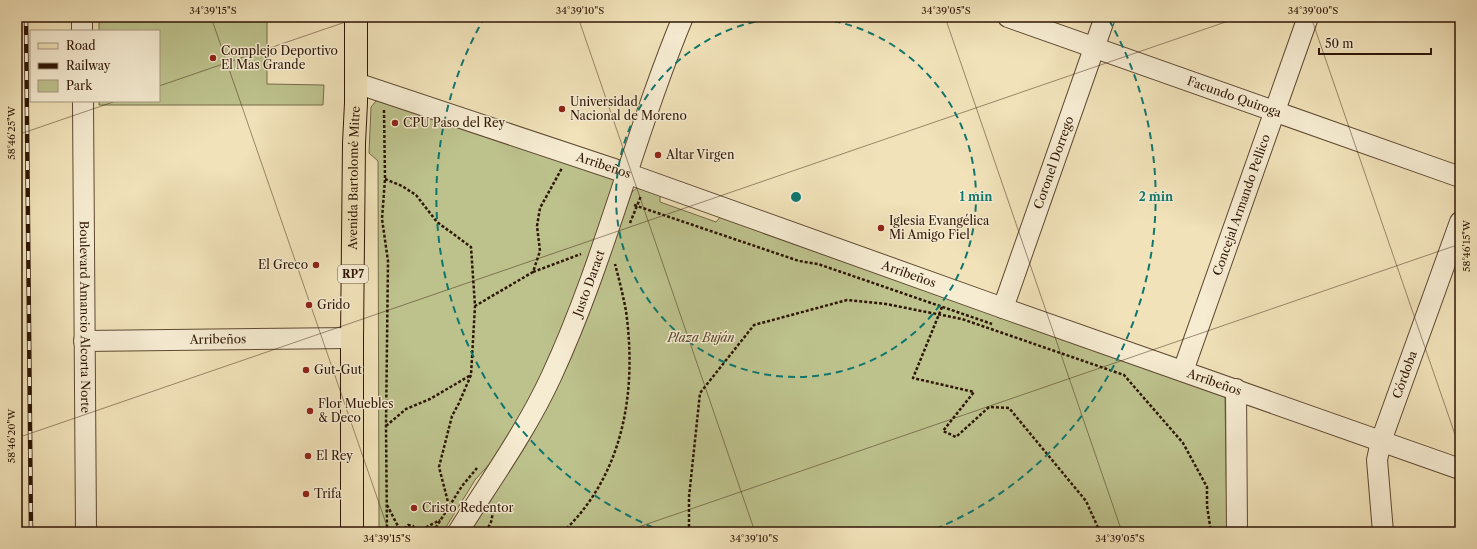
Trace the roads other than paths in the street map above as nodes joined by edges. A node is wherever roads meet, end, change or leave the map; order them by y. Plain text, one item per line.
1 (82, 17) edge
2 (356, 17) edge
3 (683, 17) edge
4 (1008, 17) edge
5 (1105, 17) edge
6 (1308, 17) edge
7 (82, 30) edge
8 (1094, 47) junction
9 (356, 83) junction
10 (83, 102) edge
11 (1275, 111) junction
12 (626, 173) junction
13 (1460, 177) edge
14 (1460, 222) edge
15 (999, 316) junction
16 (352, 338) junction
17 (84, 341) junction
18 (1183, 371) junction
19 (1236, 389) junction
20 (1381, 441) junction
21 (1460, 468) edge
22 (86, 532) edge
23 (352, 532) edge
24 (458, 532) edge
25 (1237, 532) edge
26 (1383, 532) edge

1 - 7 street
2 - 9 main road, Avenida Bartolomé Mitre / RP7
3 - 12 street, Justo Daract
4 - 8 street, Facundo Quiroga
5 - 8 street, Coronel Dorrego
6 - 11 street, Concejal Armando Pellico
8 - 11 street, Facundo Quiroga
8 - 15 street, Coronel Dorrego
9 - 12 street, Arribeños
9 - 16 main road, Avenida Bartolomé Mitre / RP7
10 - 17 street, Boulevard Amancio Alcorta Norte
11 - 13 street, Facundo Quiroga
11 - 18 street, Concejal Armando Pellico
12 - 15 street, Arribeños
12 - 24 street, Justo Daract
14 - 20 street, Córdoba
15 - 18 street, Arribeños
16 - 17 street, Arribeños
16 - 23 main road, Avenida Bartolomé Mitre / RP7
17 - 22 street, Boulevard Amancio Alcorta Norte
18 - 19 street, Arribeños
19 - 20 street, Arribeños
19 - 25 street
20 - 21 street, Arribeños
20 - 26 street, Córdoba

